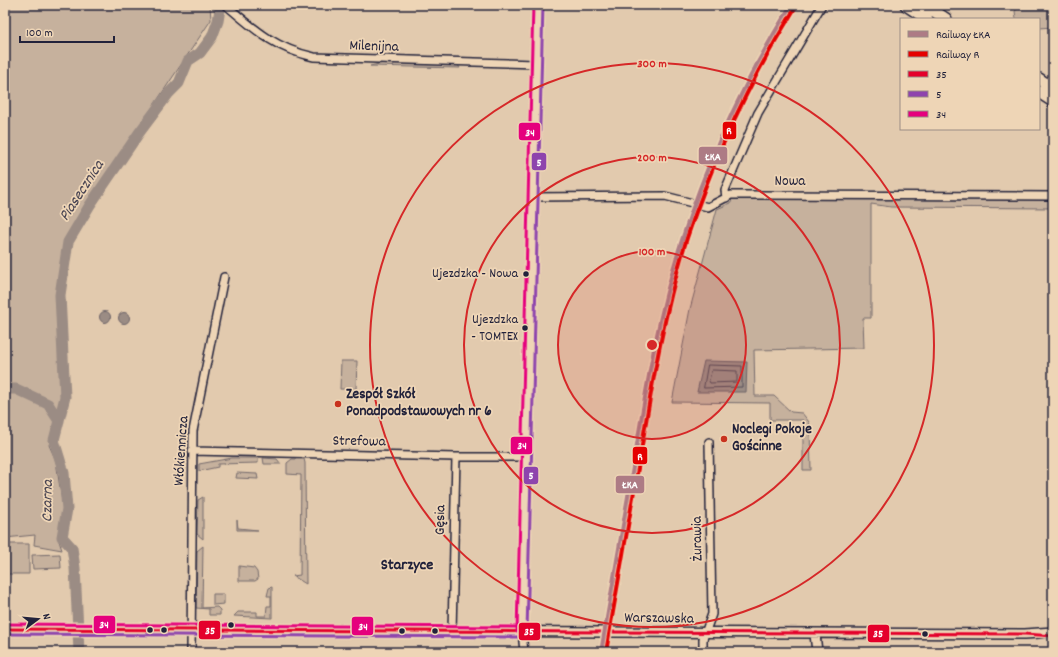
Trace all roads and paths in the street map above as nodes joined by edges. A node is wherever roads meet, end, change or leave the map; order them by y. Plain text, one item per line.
1 (226, 5) edge
2 (538, 5) edge
3 (822, 5) edge
4 (906, 5) edge
5 (925, 5) edge
6 (926, 18) edge
7 (944, 18) edge
8 (536, 64) junction
9 (1040, 80) edge
10 (1053, 88) edge
11 (1040, 93) edge
12 (1053, 101) edge
13 (1053, 196) edge
14 (532, 197) junction
15 (726, 198) junction
16 (224, 277) dead end
17 (708, 442) dead end
18 (192, 450) junction
19 (456, 457) junction
20 (525, 457) junction
21 (5, 629) edge
22 (191, 629) junction
23 (452, 632) junction
24 (522, 632) junction
25 (1053, 632) edge
26 (704, 634) junction
27 (815, 634) junction
28 (1025, 634) junction
29 (1053, 636) edge
30 (191, 652) edge
31 (524, 652) edge
32 (703, 652) edge
33 (817, 652) edge

1 - 8 street, Milenijna
2 - 8 main road
3 - 15 street
4 - 6 highway
5 - 7 highway
8 - 14 main road
9 - 10 highway
11 - 12 highway
13 - 15 street, Nowa
14 - 15 street, Nowa
14 - 20 main road
16 - 18 street, Włókiennicza
17 - 26 street, Żurawia
18 - 19 street, Strefowa
18 - 22 street, Włókiennicza
19 - 20 street, Strefowa
19 - 23 street, Gęsia
20 - 24 main road
21 - 22 main road, Warszawska
22 - 23 main road, Warszawska
22 - 30 street, Włókiennicza
23 - 24 main road, Warszawska
24 - 26 main road, Warszawska
24 - 31 street
25 - 28 main road, Warszawska
26 - 27 main road, Warszawska
26 - 32 street, Żurawia
27 - 28 main road, Warszawska
27 - 33 main road
28 - 29 main road, Warszawska

